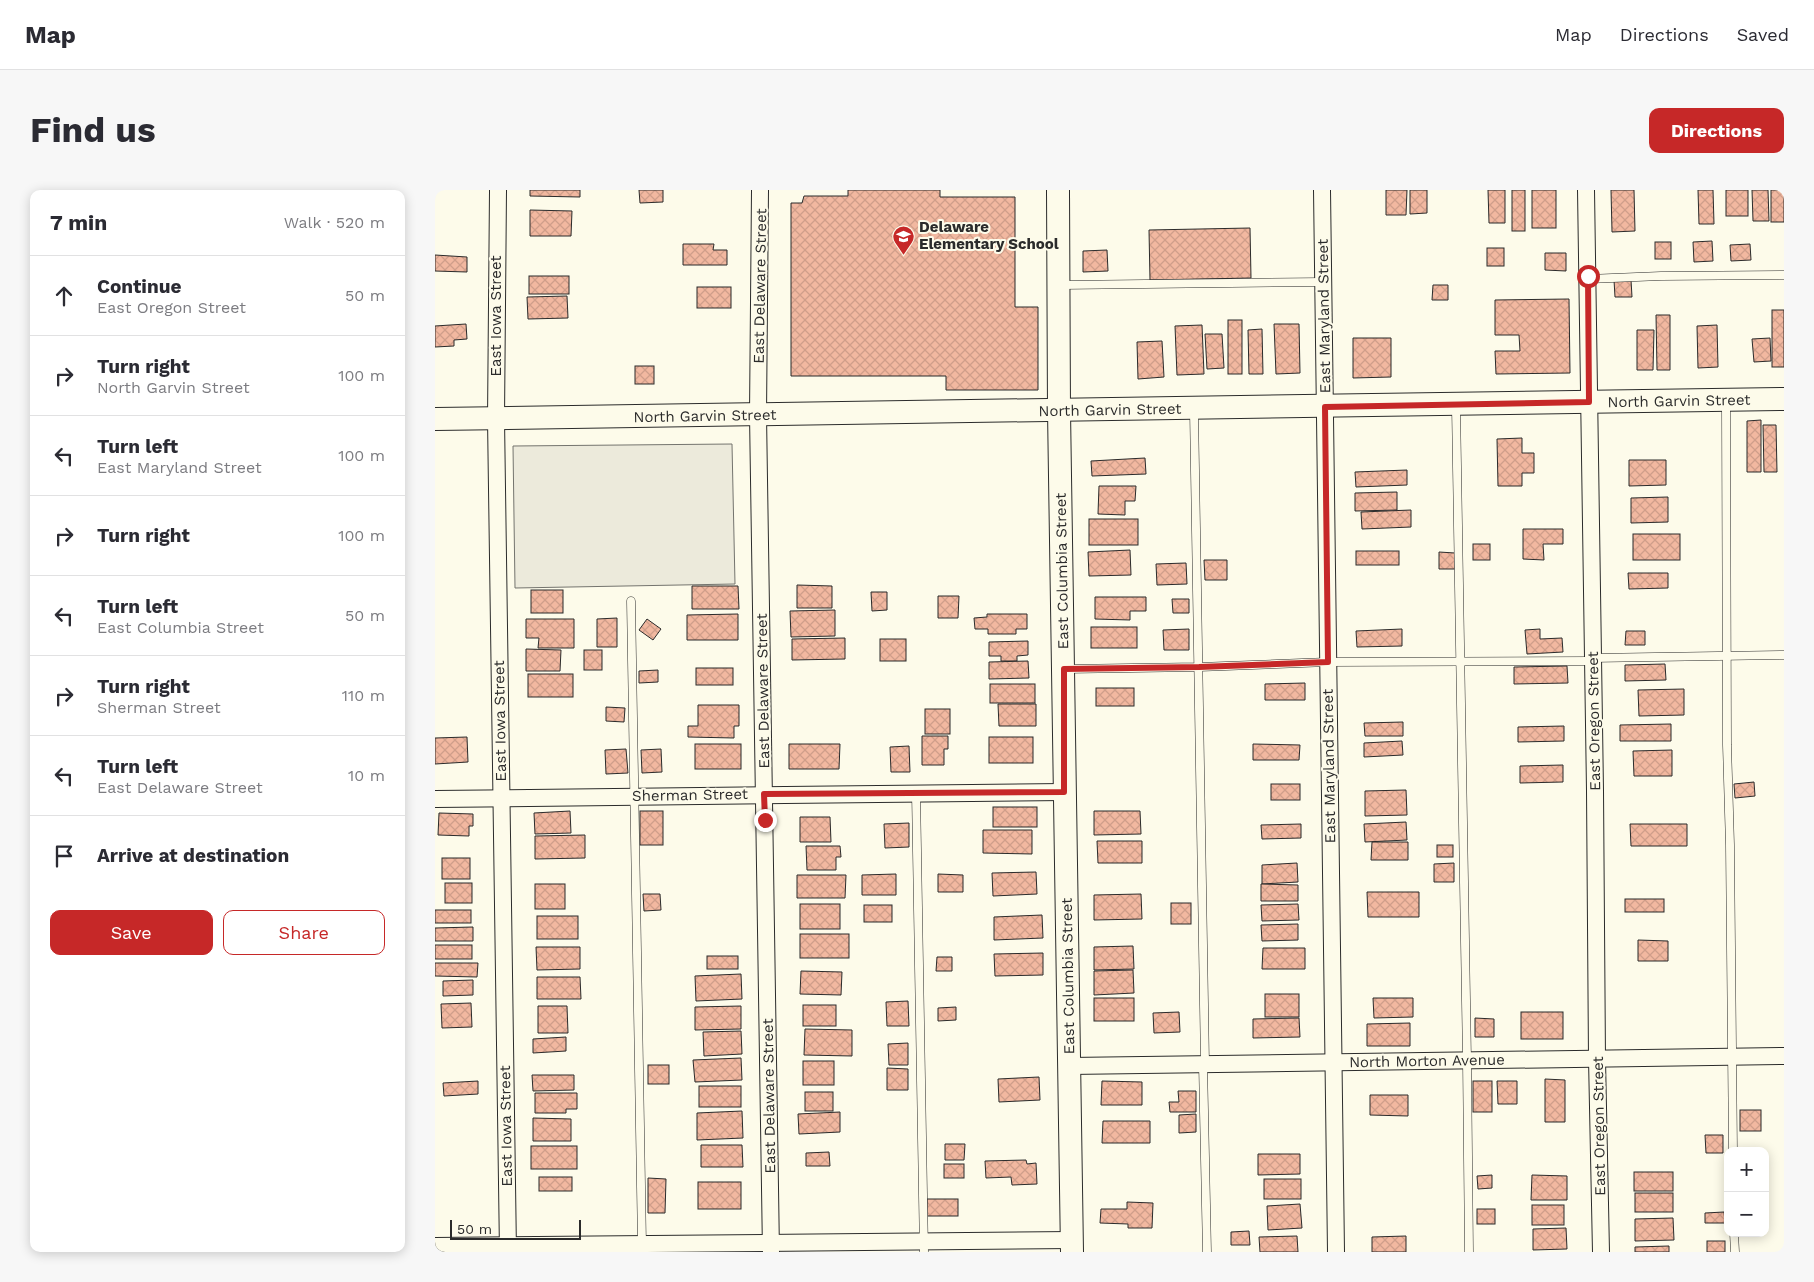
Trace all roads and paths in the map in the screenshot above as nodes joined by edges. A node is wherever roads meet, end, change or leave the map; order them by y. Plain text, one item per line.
1 (498, 190) edge
2 (760, 190) edge
3 (1058, 190) edge
4 (1322, 190) edge
5 (1586, 190) edge
6 (1784, 274) edge
7 (1588, 279) junction
8 (1324, 282) junction
9 (1060, 285) junction
10 (1726, 400) junction
11 (1784, 400) edge
12 (1589, 402) junction
13 (1456, 405) junction
14 (1325, 407) junction
15 (1194, 408) junction
16 (1059, 411) junction
17 (758, 415) junction
18 (435, 419) edge
19 (496, 419) junction
20 (631, 601) dead end
21 (1784, 655) edge
22 (1728, 656) junction
23 (1593, 659) junction
24 (1461, 661) junction
25 (1328, 662) junction
26 (1199, 667) junction
27 (1064, 669) junction
28 (1064, 792) junction
29 (916, 793) junction
30 (764, 794) junction
31 (634, 796) junction
32 (501, 798) junction
33 (435, 799) edge
34 (1784, 1056) edge
35 (1732, 1057) junction
36 (1597, 1059) junction
37 (1467, 1060) junction
38 (1333, 1063) junction
39 (1204, 1064) junction
40 (1069, 1066) junction
41 (1733, 1147) edge
42 (1734, 1237) edge
43 (435, 1246) edge
44 (923, 1246) edge
45 (1072, 1246) edge
46 (642, 1247) edge
47 (771, 1247) edge
48 (508, 1248) edge
49 (1207, 1252) edge
50 (1336, 1252) edge
51 (1469, 1252) edge
52 (1601, 1252) edge
53 (1735, 1252) edge

1 - 19 street, East Iowa Street
2 - 17 street, East Delaware Street
3 - 9 main road, East Columbia Street
4 - 8 street, East Maryland Street
5 - 7 street, East Oregon Street
6 - 7 lane
7 - 12 street, East Oregon Street
8 - 9 lane
8 - 14 street, East Maryland Street
9 - 16 main road, East Columbia Street
10 - 11 main road, North Garvin Street
10 - 12 main road, North Garvin Street
10 - 22 lane
12 - 13 main road, North Garvin Street
12 - 23 street, East Oregon Street
13 - 14 main road, North Garvin Street
13 - 24 lane
14 - 15 main road, North Garvin Street
14 - 25 street, East Maryland Street
15 - 16 main road, North Garvin Street
15 - 26 lane
16 - 17 main road, North Garvin Street
16 - 27 main road, East Columbia Street
17 - 19 main road, North Garvin Street
17 - 30 street, East Delaware Street
18 - 19 main road, North Garvin Street
19 - 32 street, East Iowa Street
20 - 31 lane
21 - 22 lane
22 - 23 lane
22 - 35 lane
23 - 24 lane
23 - 36 street, East Oregon Street
24 - 25 lane
24 - 37 lane
25 - 26 lane
25 - 38 street, East Maryland Street
26 - 27 lane
26 - 39 lane
27 - 28 main road, East Columbia Street
28 - 29 street, Sherman Street
28 - 40 main road, East Columbia Street
29 - 30 street, Sherman Street
29 - 44 lane
30 - 31 street, Sherman Street
30 - 47 street, East Delaware Street
31 - 32 street, Sherman Street
31 - 46 lane
32 - 33 street, Sherman Street
32 - 48 street, East Iowa Street
34 - 35 street, North Morton Avenue
35 - 36 street, North Morton Avenue
35 - 41 lane
36 - 37 street, North Morton Avenue
36 - 52 street, East Oregon Street
37 - 38 street, North Morton Avenue
37 - 51 lane
38 - 39 street, North Morton Avenue
38 - 50 street, East Maryland Street
39 - 40 street, North Morton Avenue
39 - 49 lane
40 - 45 main road, East Columbia Street
42 - 53 lane
43 - 48 street
44 - 45 street
44 - 47 street
46 - 47 street
46 - 48 street

